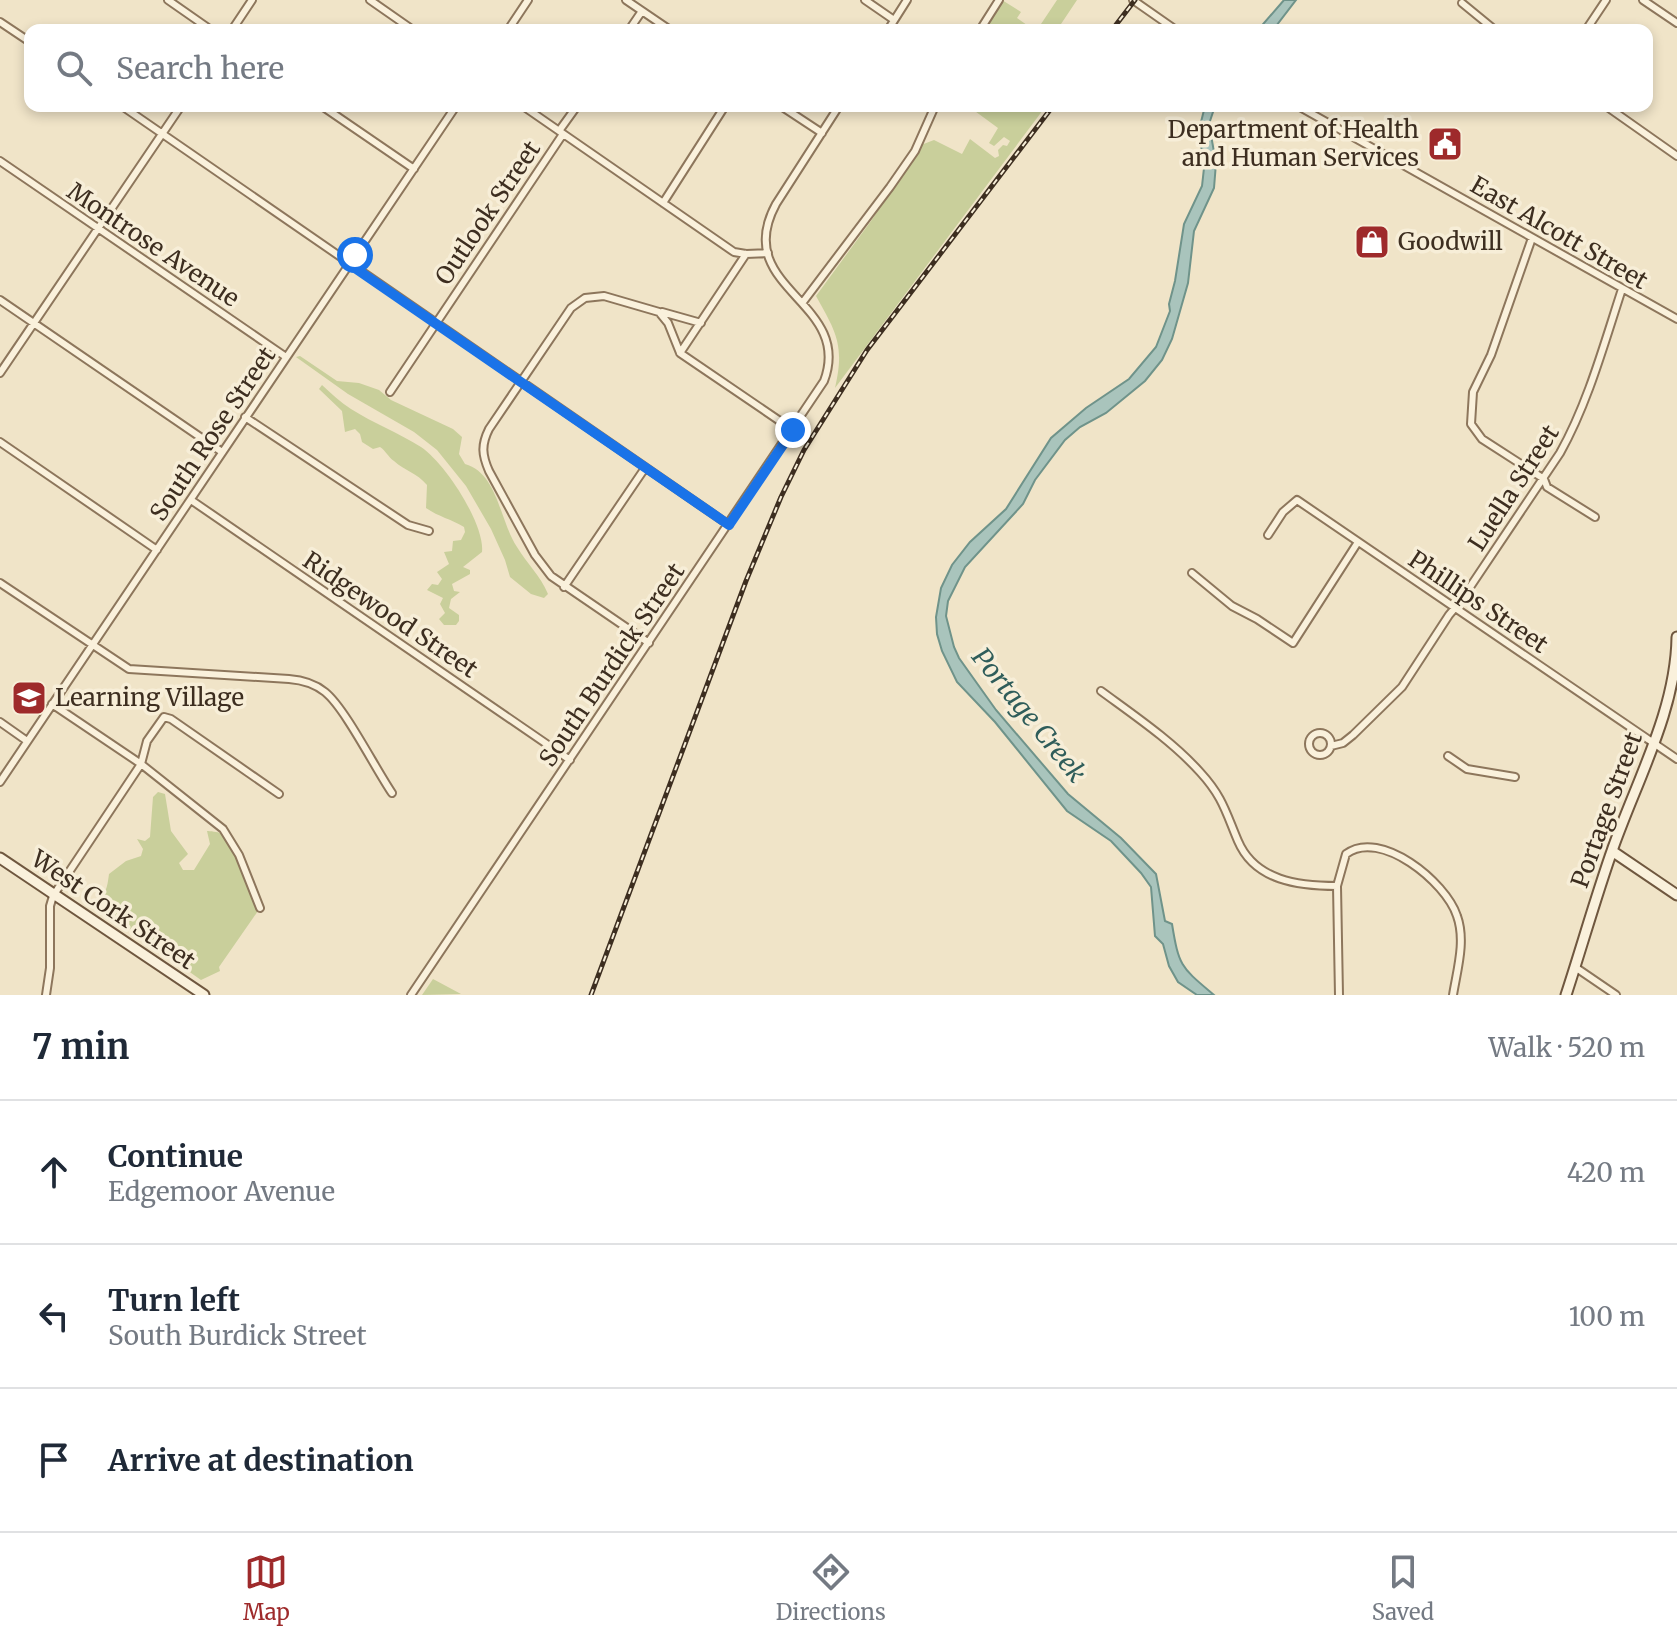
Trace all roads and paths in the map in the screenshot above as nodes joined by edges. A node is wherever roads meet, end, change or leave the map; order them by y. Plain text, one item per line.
1 (168, 0) edge
2 (252, 0) edge
3 (370, 0) edge
4 (386, 0) edge
5 (528, 0) edge
6 (626, 0) edge
7 (865, 0) edge
8 (907, 0) edge
9 (999, 0) edge
10 (1133, 0) edge
11 (1606, 0) edge
12 (1643, 0) edge
13 (1462, 3) dead end
14 (380, 7) junction
15 (642, 11) junction
16 (894, 20) junction
17 (0, 22) edge
18 (1677, 23) edge
19 (202, 24) edge
20 (236, 24) edge
21 (404, 24) edge
22 (512, 24) edge
23 (633, 24) edge
24 (661, 24) edge
25 (892, 24) edge
26 (984, 24) edge
27 (1167, 24) edge
28 (1488, 24) edge
29 (1590, 24) edge
30 (24, 38) edge
31 (131, 112) edge
32 (177, 112) edge
33 (331, 112) edge
34 (452, 112) edge
35 (532, 112) edge
36 (573, 112) edge
37 (721, 112) edge
38 (790, 112) edge
39 (835, 112) edge
40 (932, 112) edge
41 (1309, 112) edge
42 (1615, 112) edge
43 (561, 132) junction
44 (822, 133) junction
45 (163, 134) junction
46 (1677, 156) edge
47 (0, 161) edge
48 (414, 169) junction
49 (663, 203) junction
50 (98, 230) junction
51 (1532, 238) junction
52 (768, 253) junction
53 (746, 254) junction
54 (349, 264) junction
55 (1622, 289) junction
56 (0, 300) edge
57 (803, 302) junction
58 (659, 312) junction
59 (1677, 319) edge
60 (34, 323) junction
61 (436, 323) junction
62 (701, 323) junction
63 (680, 353) junction
64 (286, 357) junction
65 (0, 373) edge
66 (521, 383) junction
67 (390, 392) dead end
68 (245, 417) junction
69 (793, 430) junction
70 (0, 442) edge
71 (222, 452) junction
72 (645, 468) junction
73 (1544, 479) junction
74 (191, 500) junction
75 (1595, 517) dead end
76 (729, 525) junction
77 (429, 531) dead end
78 (1268, 535) dead end
79 (1358, 542) junction
80 (157, 550) junction
81 (1192, 573) dead end
82 (0, 583) edge
83 (564, 587) junction
84 (1454, 607) junction
85 (1677, 637) edge
86 (649, 643) junction
87 (92, 646) junction
88 (1677, 659) edge
89 (1101, 691) dead end
90 (52, 704) junction
91 (0, 722) edge
92 (27, 741) junction
93 (1653, 743) junction
94 (1331, 746) dead end
95 (1448, 756) dead end
96 (1677, 759) edge
97 (570, 760) junction
98 (141, 764) junction
99 (1515, 777) dead end
100 (0, 782) edge
101 (392, 793) dead end
102 (279, 794) dead end
103 (1612, 851) junction
104 (0, 858) edge
105 (1337, 886) junction
106 (1677, 895) edge
107 (53, 896) junction
108 (260, 908) dead end
109 (1575, 967) junction
110 (46, 995) edge
111 (204, 995) edge
112 (411, 995) edge
113 (1339, 995) edge
114 (1453, 995) edge
115 (1566, 995) edge
116 (1616, 995) edge

1 - 19 street
2 - 20 street
3 - 14 street
4 - 14 street
5 - 22 street
6 - 15 street
7 - 16 street
8 - 16 street
9 - 26 street
10 - 27 street
11 - 29 street
12 - 18 street
13 - 28 street
14 - 21 street
15 - 23 street
15 - 24 street
16 - 25 street
17 - 30 street
31 - 45 street
32 - 45 street
33 - 48 street
34 - 48 street, South Rose Street
35 - 43 street
36 - 43 street, Outlook Street
37 - 49 street
38 - 44 street
39 - 44 street
40 - 57 street
41 - 51 street, East Alcott Street
42 - 46 street
43 - 49 street
43 - 61 street, Outlook Street
44 - 52 street
45 - 50 street
45 - 54 street
47 - 50 street, Montrose Avenue
48 - 54 street, South Rose Street
49 - 53 street
50 - 60 street
50 - 64 street, Montrose Avenue
51 - 55 street, East Alcott Street
51 - 73 street
52 - 53 street
52 - 57 street
53 - 62 street
54 - 61 street
54 - 64 street, South Rose Street
55 - 59 street, East Alcott Street
55 - 73 street, Luella Street
56 - 60 street
57 - 69 street, South Burdick Street
58 - 62 street
58 - 63 street
58 - 66 street
60 - 65 street
60 - 71 street
61 - 66 street
61 - 67 street, Outlook Street
62 - 63 street
63 - 69 street
64 - 68 street, South Rose Street
66 - 72 street
66 - 83 street
68 - 71 street, South Rose Street
68 - 77 street
69 - 76 street, South Burdick Street
70 - 80 street
71 - 74 street, South Rose Street
72 - 76 street
72 - 83 street
73 - 75 street
73 - 84 street, Luella Street
74 - 80 street, South Rose Street
74 - 97 street, Ridgewood Street
76 - 86 street, South Burdick Street
78 - 79 street, Phillips Street
79 - 81 street
79 - 84 street, Phillips Street
80 - 87 street, South Rose Street
82 - 87 street
83 - 86 street
84 - 93 street, Phillips Street
84 - 94 street, Luella Street
85 - 88 main road, Portage Street
86 - 97 street, South Burdick Street
87 - 90 street, South Rose Street
87 - 101 street
88 - 93 main road, Portage Street
89 - 105 street
90 - 92 street, South Rose Street
90 - 98 street
91 - 92 street
92 - 100 street, South Rose Street
93 - 96 street, Phillips Street
93 - 103 main road, Portage Street
95 - 99 street
97 - 112 street, South Burdick Street
98 - 102 street
98 - 107 street
98 - 108 street
103 - 106 main road
103 - 109 main road, Portage Street
104 - 107 main road, West Cork Street
105 - 113 street
105 - 114 street
107 - 110 street
107 - 111 main road, West Cork Street
109 - 115 main road, Portage Street
109 - 116 street

